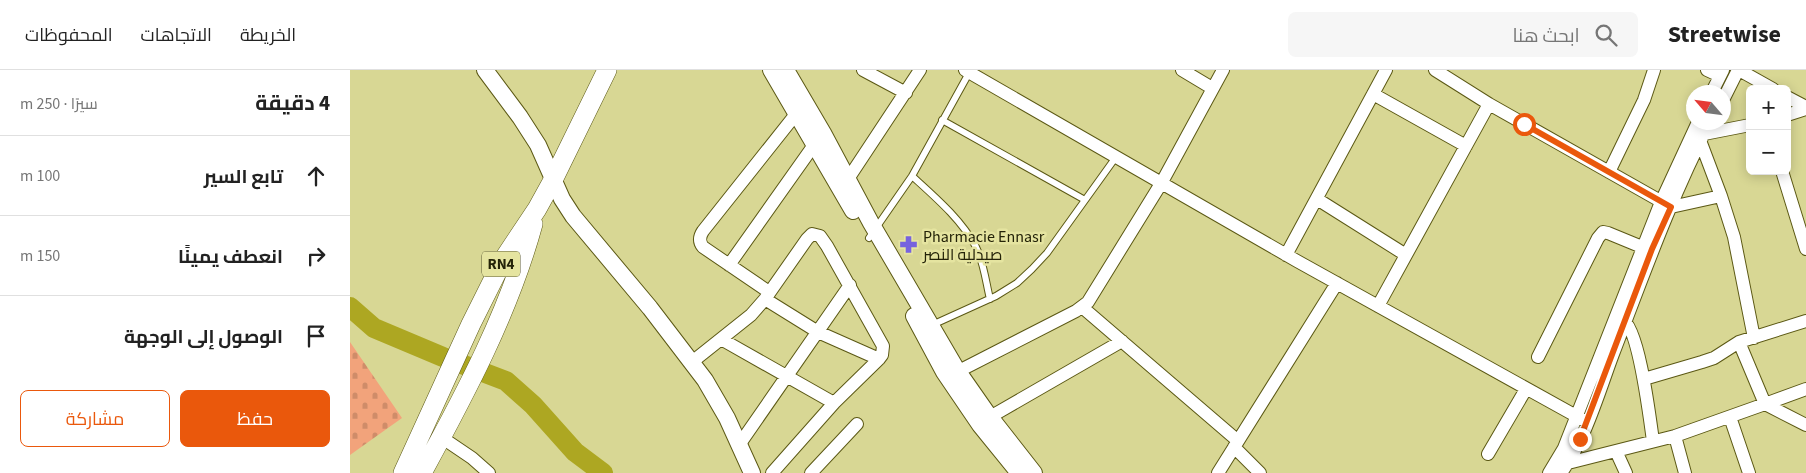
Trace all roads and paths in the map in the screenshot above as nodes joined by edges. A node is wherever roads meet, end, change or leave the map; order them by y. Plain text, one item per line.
1 (484, 70) edge
2 (606, 70) edge
3 (864, 70) edge
4 (920, 70) edge
5 (1182, 70) edge
6 (1221, 70) edge
7 (1386, 70) edge
8 (1435, 70) edge
9 (1654, 70) edge
10 (1707, 70) edge
11 (1739, 70) edge
12 (776, 71) edge
13 (967, 71) edge
14 (1722, 73) edge
15 (1452, 74) edge
16 (1716, 85) edge
17 (1731, 85) edge
18 (1766, 85) edge
19 (1212, 88) junction
20 (906, 93) junction
21 (1373, 94) junction
22 (1791, 99) edge
23 (1490, 104) junction
24 (1806, 108) edge
25 (796, 114) junction
26 (1791, 114) edge
27 (942, 120) junction
28 (1746, 126) edge
29 (1731, 128) edge
30 (1703, 130) edge
31 (814, 145) junction
32 (1466, 146) junction
33 (1116, 156) junction
34 (1610, 172) junction
35 (1783, 175) edge
36 (912, 176) junction
37 (848, 179) junction
38 (553, 180) junction
39 (1162, 182) junction
40 (1721, 196) junction
41 (1317, 199) junction
42 (1085, 200) junction
43 (1666, 204) junction
44 (538, 209) junction
45 (872, 234) junction
46 (1642, 247) junction
47 (1806, 249) edge
48 (1286, 255) junction
49 (1406, 255) junction
50 (729, 264) junction
51 (1337, 283) junction
52 (850, 285) junction
53 (767, 296) junction
54 (990, 299) junction
55 (1378, 306) junction
56 (1082, 307) junction
57 (1620, 318) junction
58 (1806, 321) edge
59 (932, 325) junction
60 (818, 332) junction
61 (1754, 338) junction
62 (721, 339) junction
63 (1122, 341) junction
64 (1739, 342) junction
65 (1538, 357) dead end
66 (879, 360) junction
67 (692, 362) junction
68 (952, 374) junction
69 (787, 376) junction
70 (1644, 379) junction
71 (1526, 389) junction
72 (1806, 389) edge
73 (834, 403) junction
74 (1765, 404) junction
75 (990, 417) junction
76 (1730, 417) junction
77 (1582, 420) junction
78 (857, 424) dead end
79 (1806, 425) edge
80 (1675, 436) junction
81 (441, 437) junction
82 (1654, 441) junction
83 (1003, 444) junction
84 (1236, 444) junction
85 (739, 445) junction
86 (1616, 451) junction
87 (1488, 454) dead end
88 (1559, 468) edge
89 (1751, 472) edge
90 (403, 473) edge
91 (422, 473) edge
92 (489, 473) edge
93 (752, 473) edge
94 (772, 473) edge
95 (811, 473) edge
96 (1019, 473) edge
97 (1034, 473) edge
98 (1218, 473) edge
99 (1260, 473) edge
100 (1626, 473) edge
101 (1685, 473) edge

1 - 38 street
2 - 38 main road, RN4
3 - 20 street
4 - 20 street
5 - 19 street
6 - 19 street
7 - 21 street
8 - 15 street
9 - 34 street
10 - 14 street
11 - 17 street
11 - 18 street
12 - 25 street
12 - 37 street
13 - 27 lane
13 - 33 street
14 - 16 street
15 - 23 street
19 - 39 street
20 - 37 street
21 - 32 street
21 - 41 street
22 - 24 street
23 - 32 street
23 - 34 street
24 - 26 street
25 - 31 street
25 - 50 street
27 - 36 lane
27 - 42 lane
28 - 29 street
30 - 40 street
30 - 43 street
30 - 43 street
31 - 45 street
31 - 50 street
32 - 49 street
33 - 39 street
33 - 42 lane
34 - 43 street
35 - 47 street
36 - 45 lane
36 - 54 lane
37 - 45 street
38 - 44 main road, RN4
38 - 67 street
39 - 48 street
39 - 56 street
40 - 43 street
40 - 61 street
41 - 48 street
41 - 49 street
42 - 54 lane
43 - 46 street
43 - 57 street
44 - 81 main road, RN4
44 - 90 main road, RN4
45 - 59 street
45 - 68 street
46 - 57 street
46 - 65 street
48 - 51 street
49 - 55 street
50 - 53 street
51 - 55 street
51 - 84 street
52 - 53 street
52 - 60 street
52 - 66 street
53 - 60 street
53 - 62 street
54 - 59 lane
55 - 71 street
56 - 63 street
56 - 68 street
57 - 70 street
57 - 77 street
58 - 61 street
59 - 68 street
60 - 66 street
60 - 69 street
61 - 64 street
62 - 67 street
62 - 69 street
63 - 75 street
63 - 84 street
64 - 70 street
64 - 74 street
66 - 73 street
67 - 85 street
68 - 75 street
68 - 83 street
69 - 73 street
69 - 85 street
70 - 82 street
71 - 77 street
71 - 87 street
72 - 74 street
73 - 94 street
74 - 76 street
74 - 79 street
75 - 83 street
76 - 80 street
76 - 89 street
77 - 88 street
78 - 95 street
80 - 82 street
80 - 101 street
81 - 91 main road, RN4
81 - 92 street
82 - 86 street
83 - 96 street
83 - 97 street
84 - 98 street
84 - 99 street
85 - 93 street
86 - 88 street
86 - 100 street

